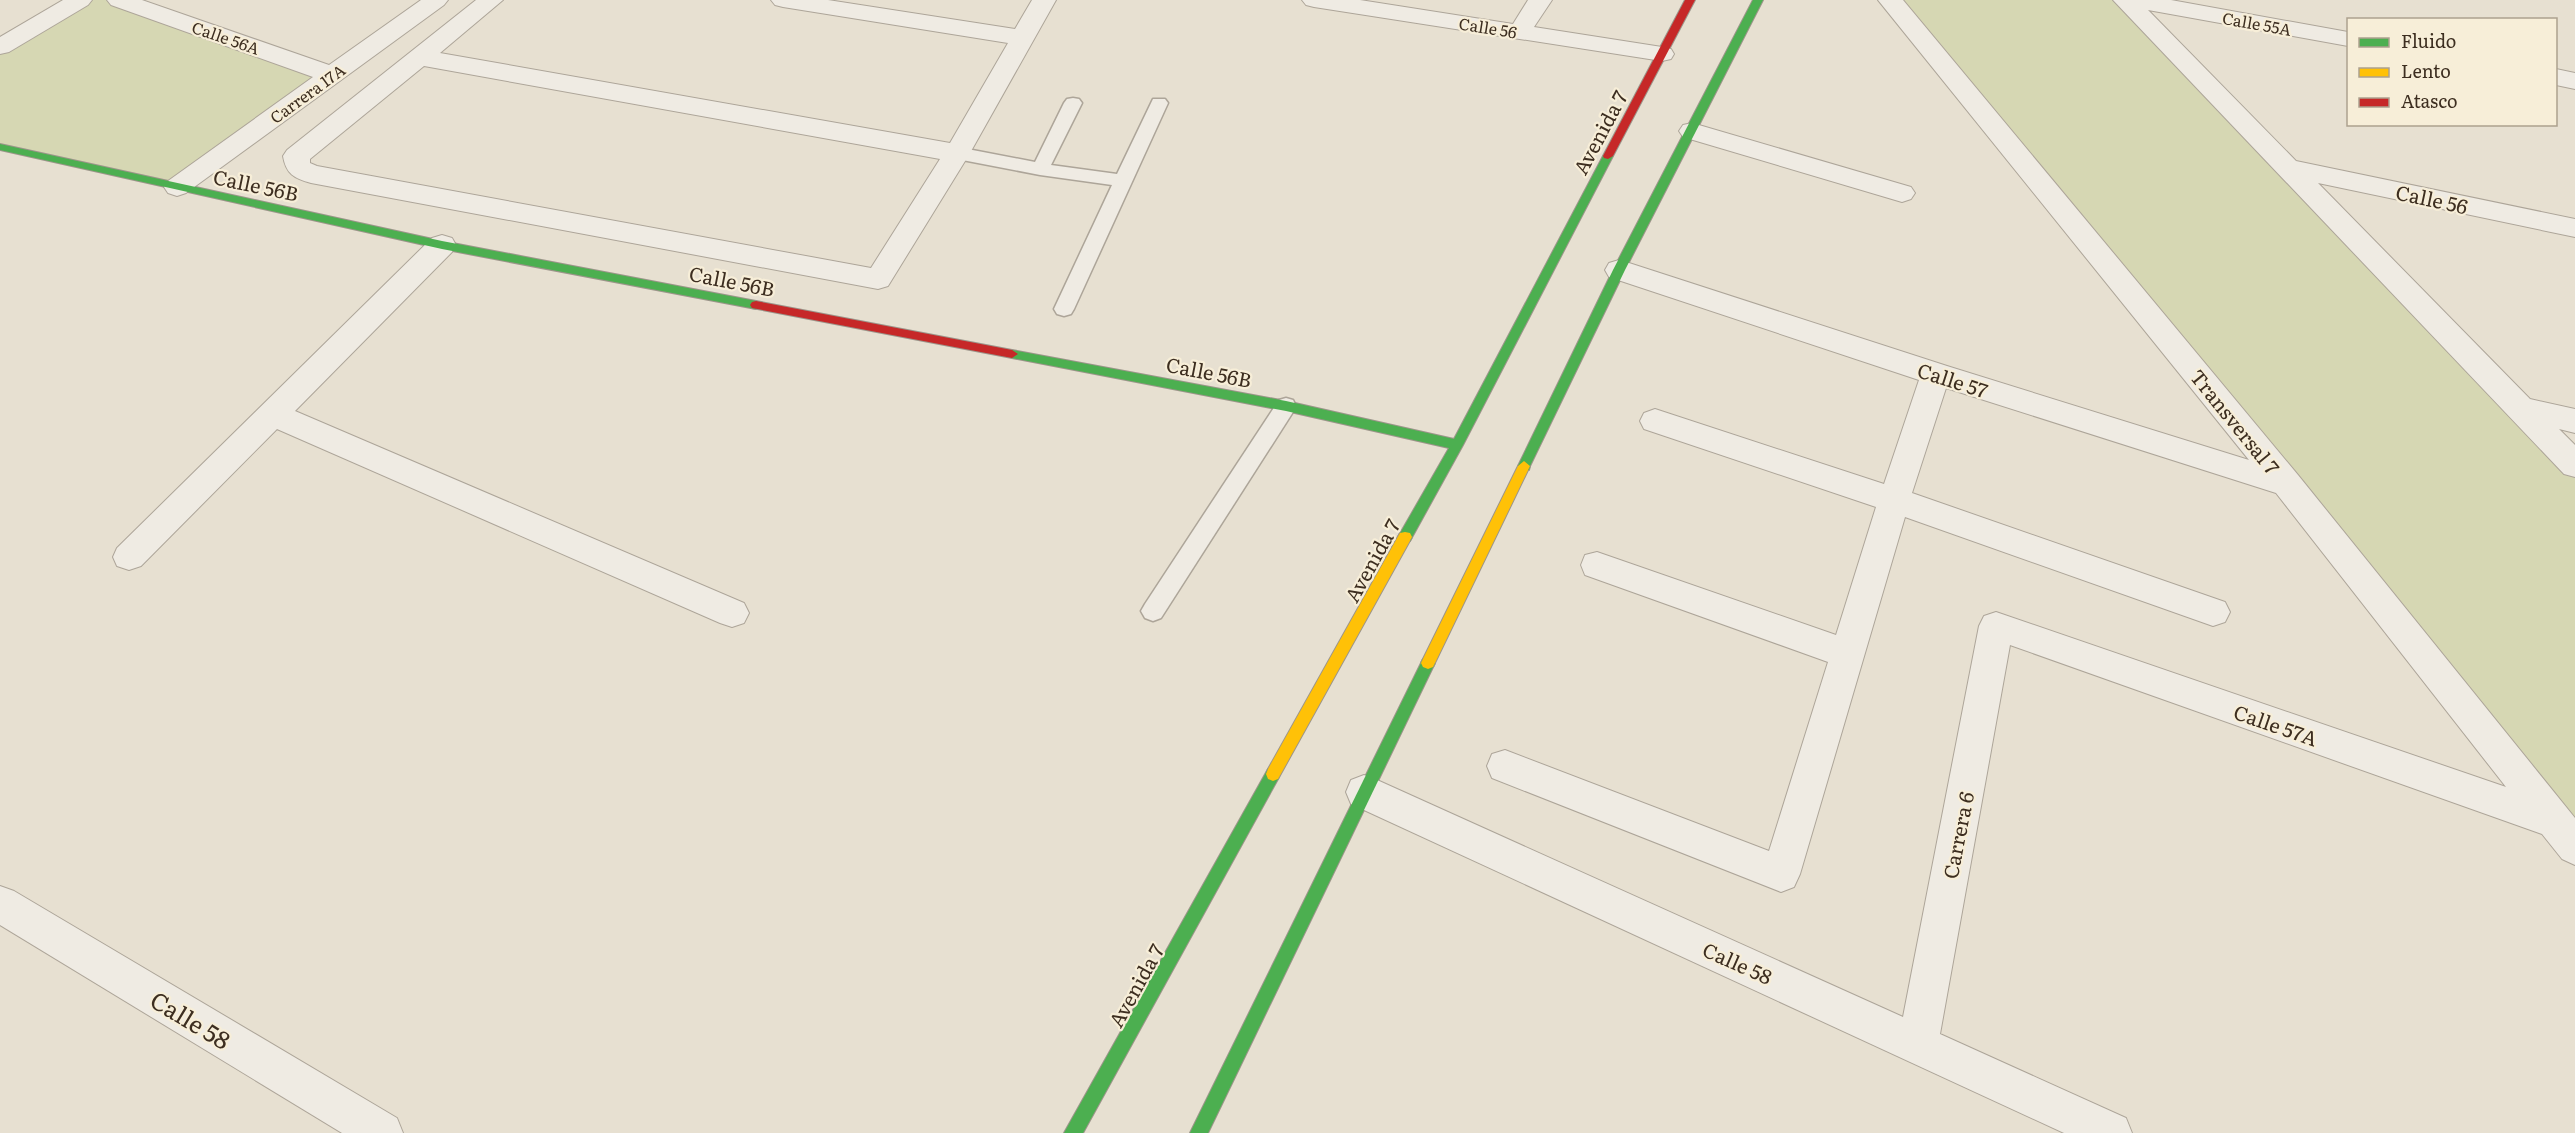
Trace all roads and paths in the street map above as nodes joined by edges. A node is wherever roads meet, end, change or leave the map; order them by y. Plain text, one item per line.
1 (80, 0) edge
2 (119, 0) edge
3 (436, 0) edge
4 (491, 0) edge
5 (783, 0) edge
6 (1044, 0) edge
7 (1314, 0) edge
8 (1540, 0) edge
9 (1690, 0) edge
10 (1758, 0) edge
11 (1890, 0) edge
12 (2125, 0) edge
13 (2131, 0) edge
14 (1519, 32) junction
15 (1024, 38) junction
16 (2347, 39) edge
17 (0, 47) edge
18 (1662, 54) junction
19 (418, 57) junction
20 (332, 75) junction
21 (2557, 77) edge
22 (2575, 81) edge
23 (1073, 103) dead end
24 (1159, 103) dead end
25 (1692, 131) junction
26 (0, 147) edge
27 (957, 153) junction
28 (2288, 168) junction
29 (1040, 169) junction
30 (1123, 181) junction
31 (177, 187) junction
32 (1902, 193) dead end
33 (2575, 228) edge
34 (442, 245) junction
35 (1619, 270) junction
36 (1064, 309) dead end
37 (1936, 375) junction
38 (1286, 406) junction
39 (2522, 410) junction
40 (273, 414) junction
41 (2575, 421) edge
42 (1655, 422) dead end
43 (1457, 445) junction
44 (2575, 465) edge
45 (2287, 484) junction
46 (1894, 501) junction
47 (129, 557) dead end
48 (1597, 565) dead end
49 (1153, 611) dead end
50 (2213, 612) dead end
51 (732, 613) dead end
52 (1996, 626) joint
53 (1847, 654) junction
54 (1505, 766) dead end
55 (1364, 792) junction
56 (2565, 834) edge
57 (0, 904) edge
58 (1918, 1045) junction
59 (382, 1133) edge
60 (1073, 1133) edge
61 (1199, 1133) edge
62 (2111, 1133) edge

1 - 17 street
2 - 20 street, Calle 56A
3 - 20 street, Carrera 17A
4 - 19 street
5 - 15 street
6 - 15 street
7 - 14 street, Calle 56
8 - 14 street
9 - 18 main road, Avenida 7
10 - 25 main road
11 - 45 street, Transversal 7
12 - 28 street
13 - 16 street, Calle 55A
14 - 18 street, Calle 56
15 - 27 street
18 - 43 main road, Avenida 7
19 - 27 street
19 - 27 street
20 - 31 street, Carrera 17A
21 - 22 street
23 - 29 lane
24 - 30 lane
25 - 32 street
25 - 35 main road
26 - 31 main road, Calle 56B
27 - 29 lane
28 - 33 street, Calle 56
28 - 39 street
29 - 30 lane
30 - 36 lane
31 - 34 main road, Calle 56B
34 - 38 main road, Calle 56B
34 - 40 street
35 - 37 street, Calle 57
35 - 55 main road
37 - 45 street, Calle 57
37 - 46 street
38 - 43 main road, Calle 56B
38 - 49 lane
39 - 41 street
39 - 44 street
40 - 47 street
40 - 51 street
42 - 46 street
43 - 60 main road, Avenida 7
45 - 56 street, Transversal 7
46 - 50 street
46 - 53 street
48 - 53 street
52 - 56 street, Calle 57A
52 - 58 street, Carrera 6
53 - 54 street
55 - 58 street, Calle 58
55 - 61 main road
57 - 59 street, Calle 58
58 - 62 street, Calle 58

